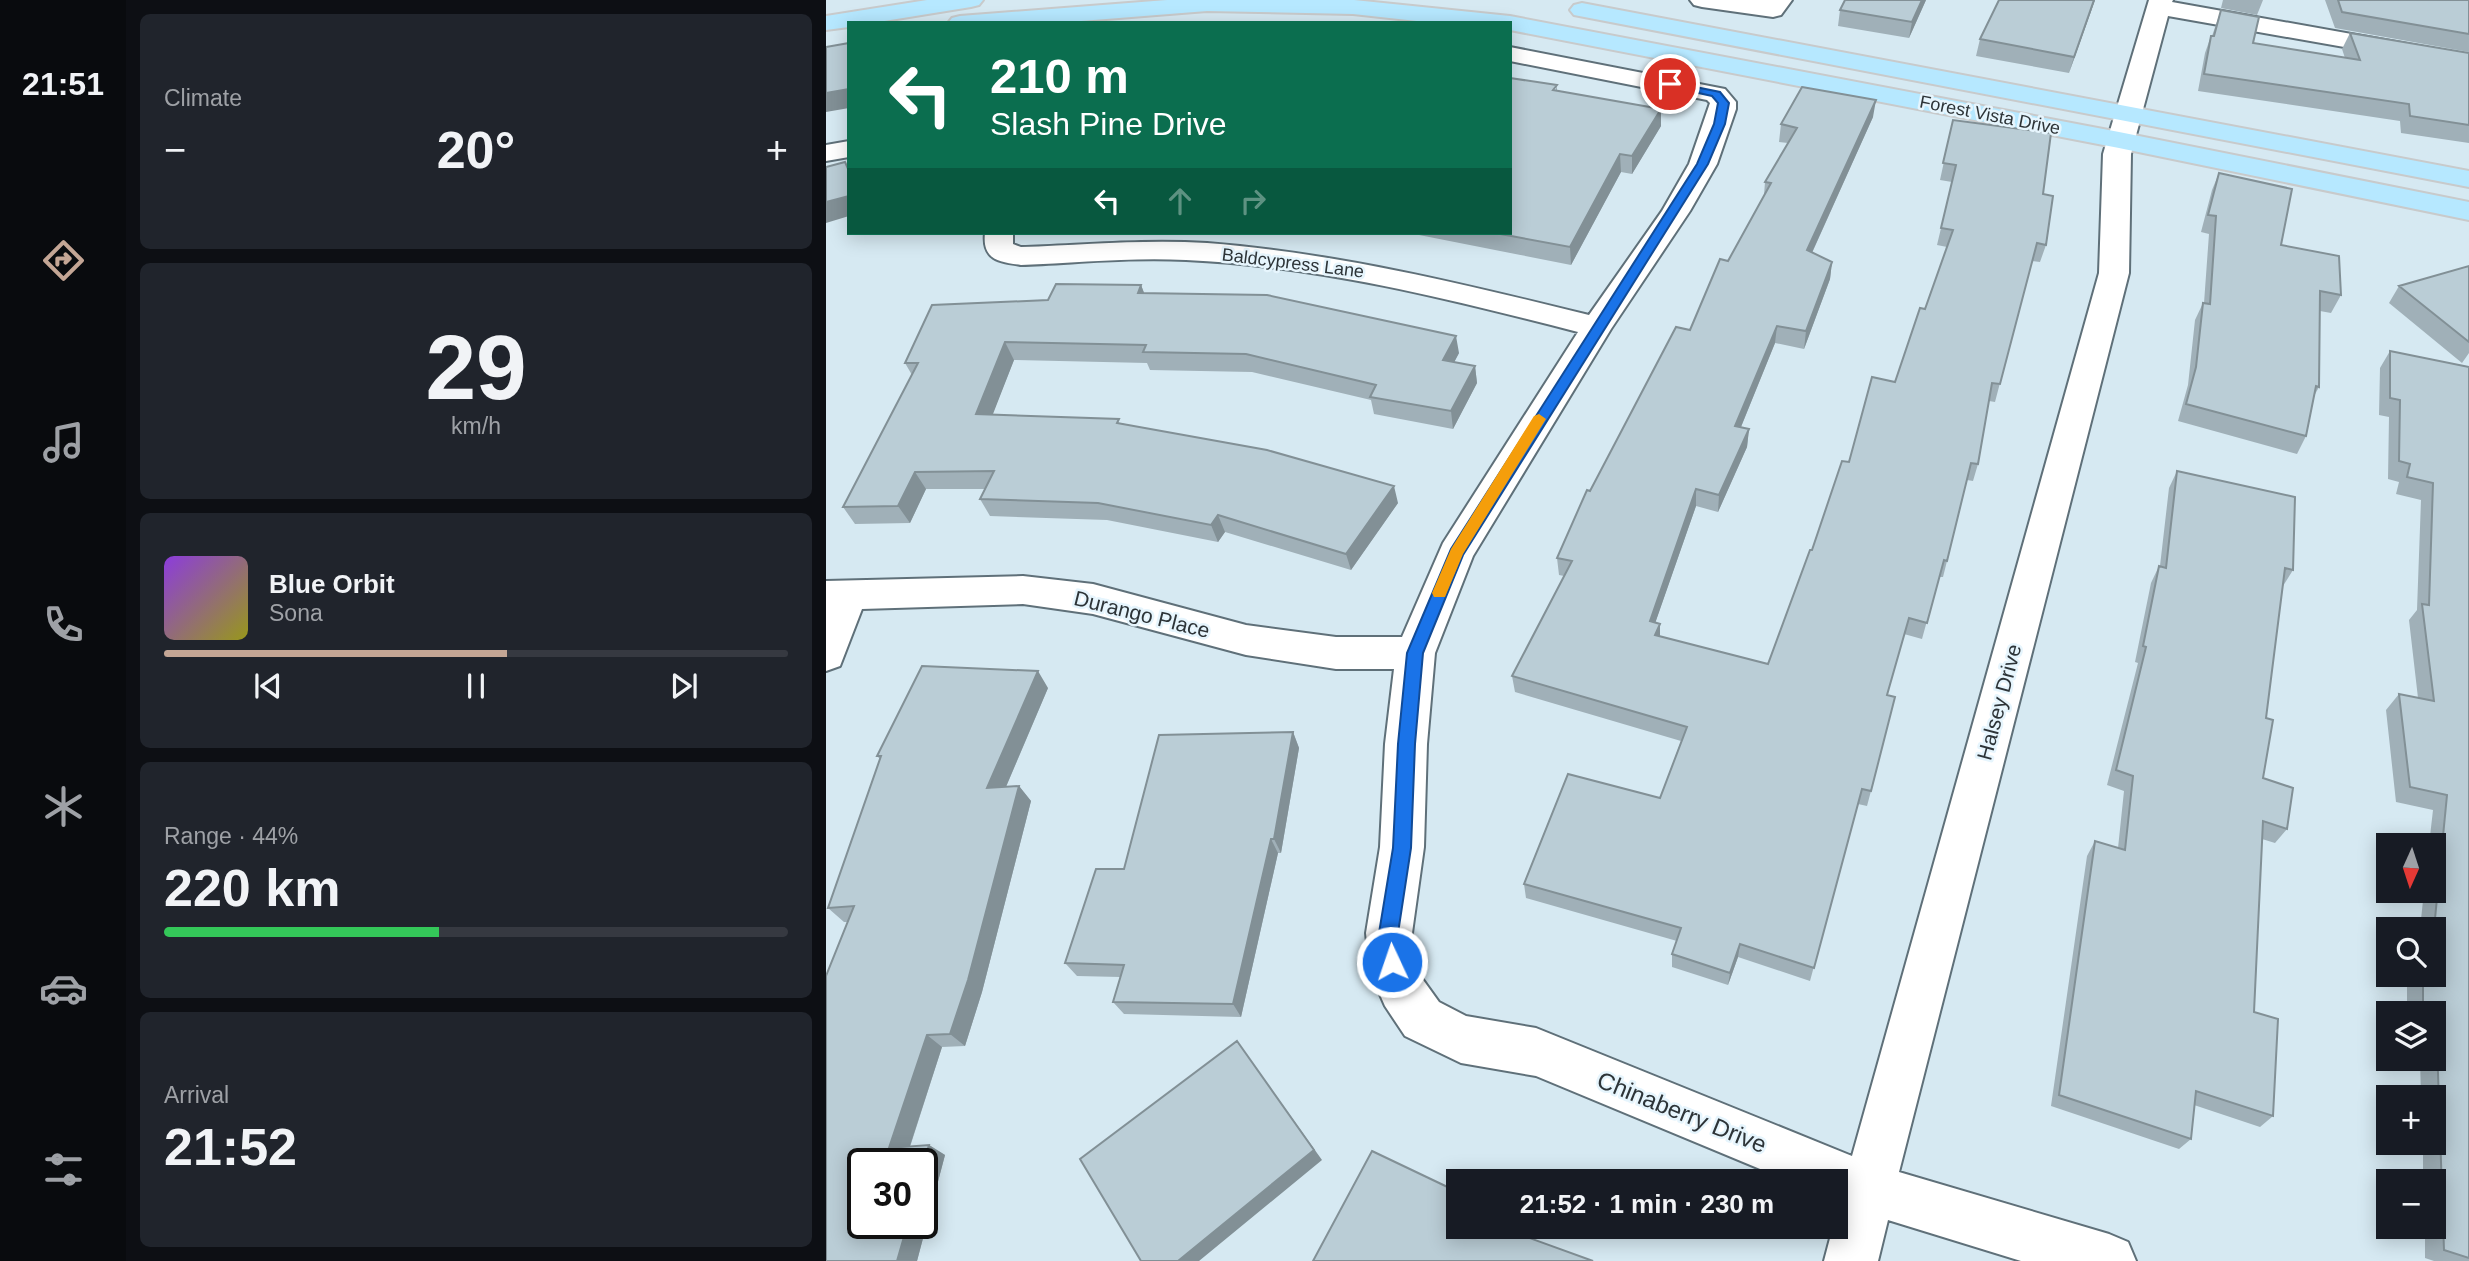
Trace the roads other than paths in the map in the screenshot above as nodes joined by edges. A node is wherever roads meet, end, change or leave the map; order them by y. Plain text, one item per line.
1 (971, 0) edge
2 (1702, 0) edge
3 (1780, 0) edge
4 (2160, 4) edge
5 (1558, 6) dead end
6 (986, 21) edge
7 (1489, 21) edge
8 (826, 23) edge
9 (1512, 24) edge
10 (847, 39) edge
11 (826, 43) edge
12 (1512, 54) edge
13 (2469, 62) edge
14 (2128, 114) junction
15 (2119, 140) junction
16 (847, 149) edge
17 (826, 153) edge
18 (2469, 179) edge
19 (2469, 211) edge
20 (999, 235) edge
21 (1597, 327) junction
22 (838, 596) edge
23 (1415, 653) junction
24 (826, 655) edge
25 (1870, 1189) junction
26 (1851, 1261) edge
27 (2109, 1261) edge

1 - 8 main road
2 - 3 street
4 - 13 street
4 - 14 street, Halsey Drive
5 - 14 main road, Forest Vista Drive
6 - 7 main road, Forest Vista Drive
9 - 15 main road, Forest Vista Drive
10 - 11 main road
12 - 21 street, Chinaberry Drive
14 - 15 street, Halsey Drive
14 - 18 main road, Forest Vista Drive
15 - 19 main road, Forest Vista Drive
15 - 25 street, Halsey Drive
16 - 17 street
20 - 21 street, Baldcypress Lane
21 - 23 street, Chinaberry Drive
22 - 23 street, Durango Place
22 - 24 street
23 - 25 street, Chinaberry Drive
25 - 26 street, Halsey Drive
25 - 27 street, Chinaberry Drive

